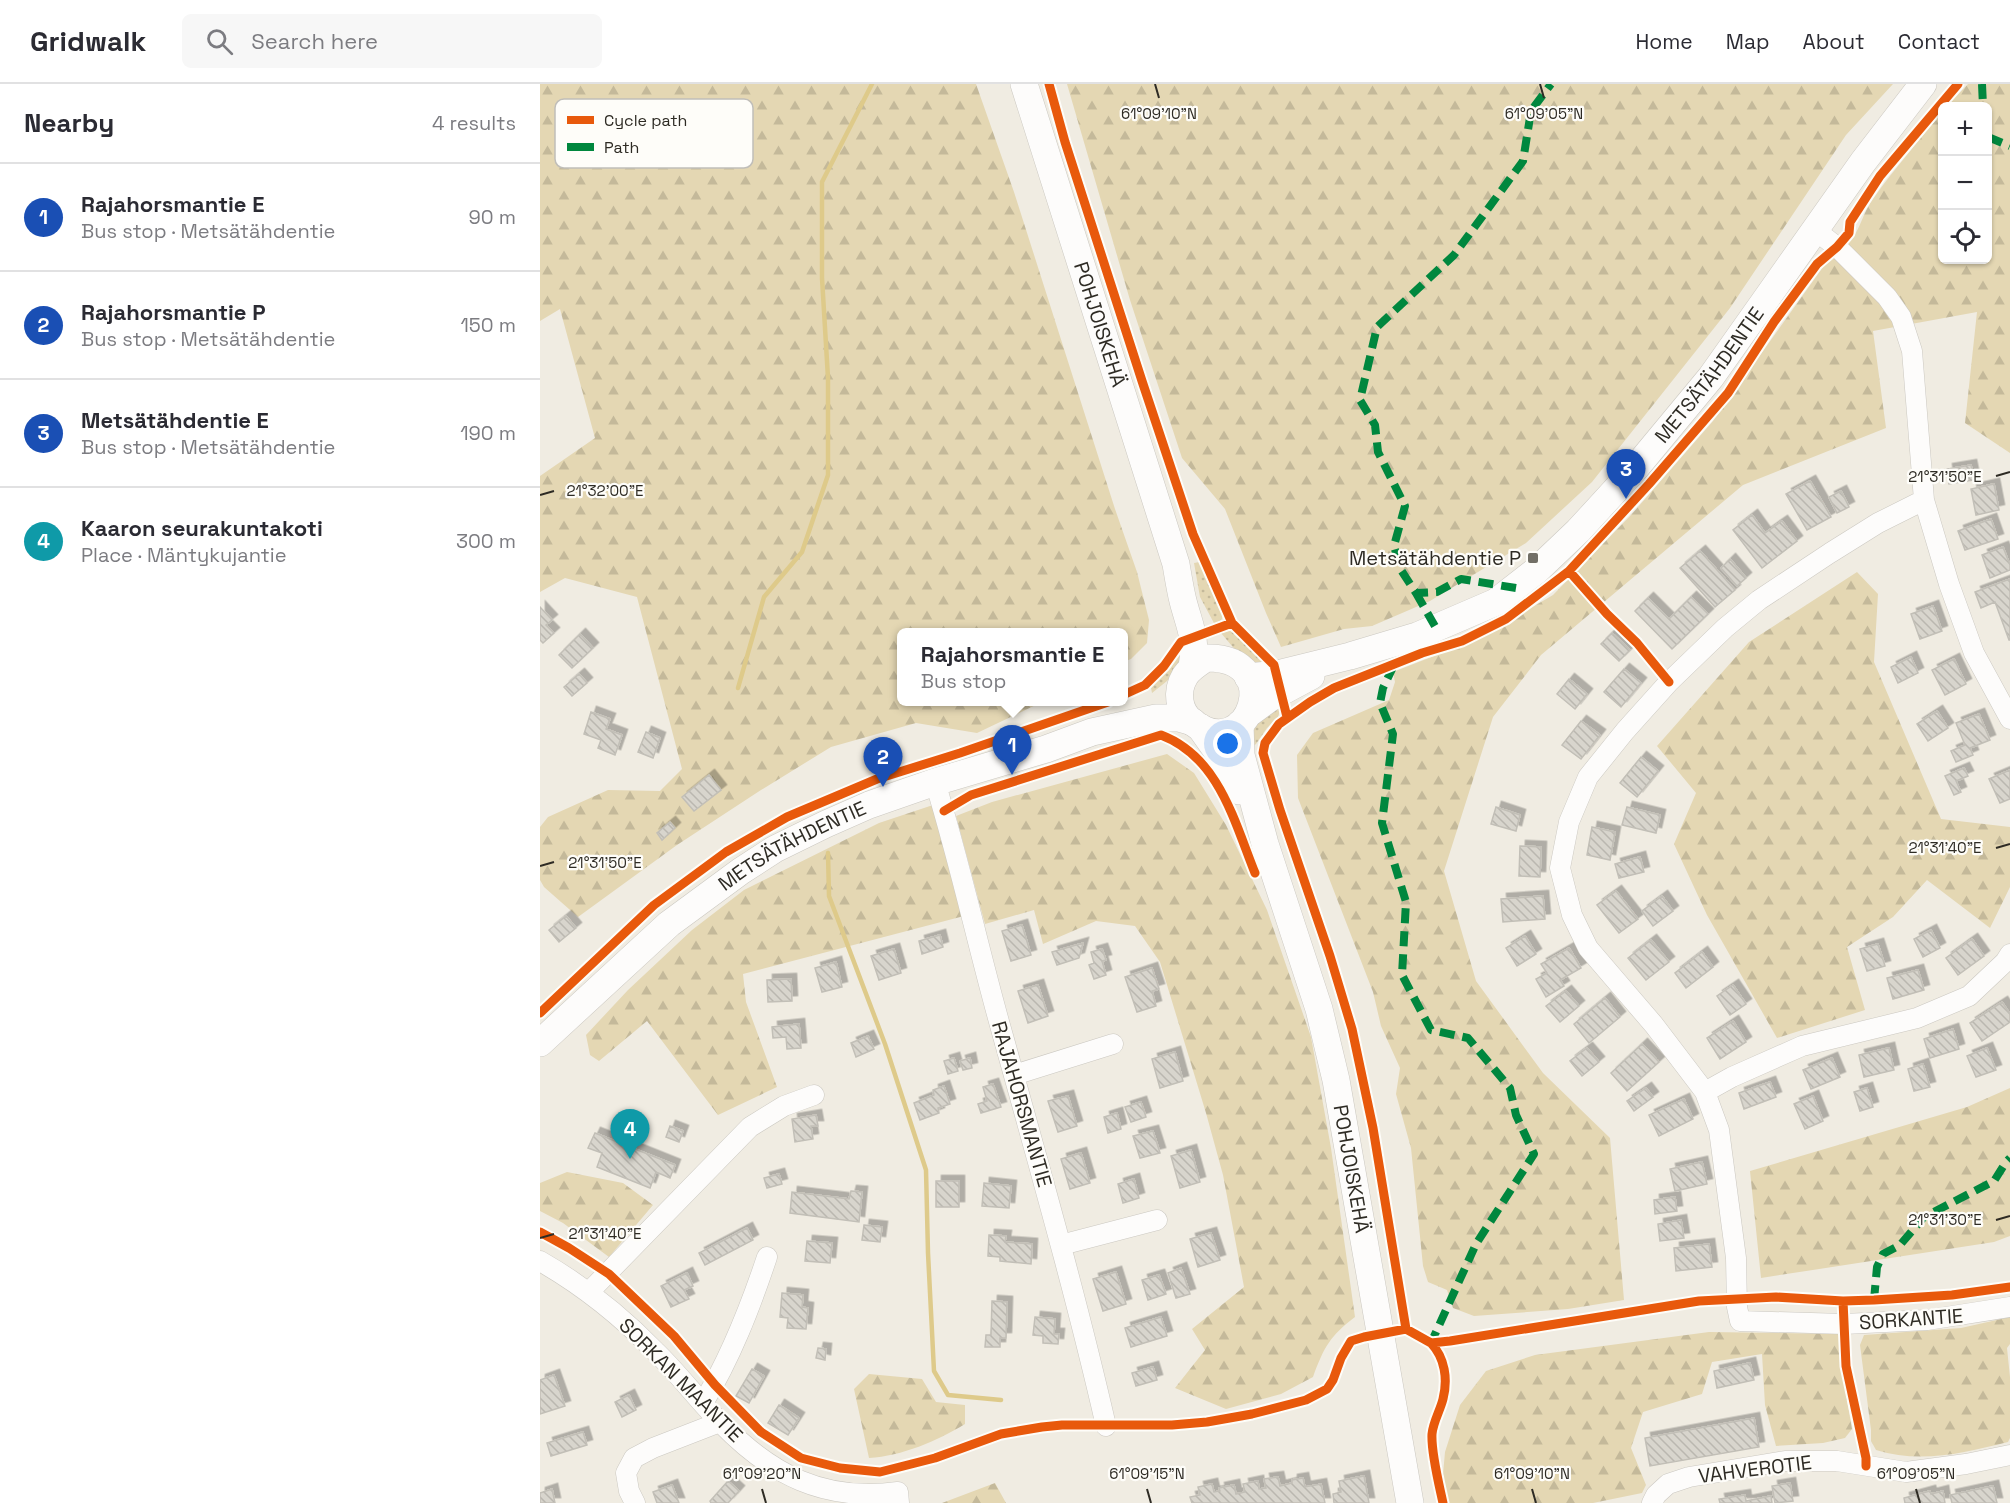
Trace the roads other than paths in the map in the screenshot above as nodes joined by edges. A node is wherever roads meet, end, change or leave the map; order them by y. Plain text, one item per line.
1 (1024, 84) edge
2 (1923, 84) edge
3 (1815, 230) junction
4 (1924, 500) junction
5 (1176, 564) junction
6 (1350, 656) junction
7 (1241, 670) junction
8 (1189, 671) junction
9 (1245, 718) junction
10 (2010, 718) edge
11 (1196, 725) junction
12 (1092, 732) junction
13 (935, 782) junction
14 (1265, 844) junction
15 (2010, 954) edge
16 (540, 1043) edge
17 (1113, 1044) dead end
18 (1014, 1075) junction
19 (1705, 1092) junction
20 (814, 1095) dead end
21 (1157, 1220) dead end
22 (1061, 1245) junction
23 (767, 1257) dead end
24 (540, 1261) edge
25 (589, 1292) junction
26 (2010, 1307) edge
27 (703, 1403) junction
28 (720, 1422) junction
29 (1106, 1426) dead end
30 (2010, 1455) edge
31 (898, 1498) edge
32 (635, 1503) edge
33 (1410, 1503) edge
34 (1652, 1503) edge

1 - 5 main road, POHJOISKEHÄ
2 - 3 main road, METSÄTÄHDENTIE
3 - 4 street
3 - 6 main road, METSÄTÄHDENTIE
4 - 10 street
4 - 19 street
5 - 7 main road, POHJOISKEHÄ
5 - 8 main road, POHJOISKEHÄ
6 - 7 main road, METSÄTÄHDENTIE
6 - 9 main road, METSÄTÄHDENTIE
7 - 8 main road
7 - 9 main road
8 - 11 main road
8 - 12 main road, METSÄTÄHDENTIE
9 - 11 main road
9 - 14 main road, POHJOISKEHÄ
11 - 12 main road, METSÄTÄHDENTIE
11 - 14 main road, POHJOISKEHÄ
12 - 13 main road, METSÄTÄHDENTIE
13 - 16 main road, METSÄTÄHDENTIE
13 - 18 street, RAJAHORSMANTIE
14 - 33 main road, POHJOISKEHÄ
15 - 19 street
17 - 18 street
18 - 22 street, RAJAHORSMANTIE
19 - 26 street, SORKANTIE
20 - 25 street
21 - 22 street
22 - 29 street, RAJAHORSMANTIE
23 - 27 street
24 - 25 street, SORKAN MAANTIE
25 - 27 street, SORKAN MAANTIE
27 - 28 street, SORKAN MAANTIE
28 - 31 street, SORKAN MAANTIE
28 - 32 street
30 - 34 street, VAHVEROTIE

